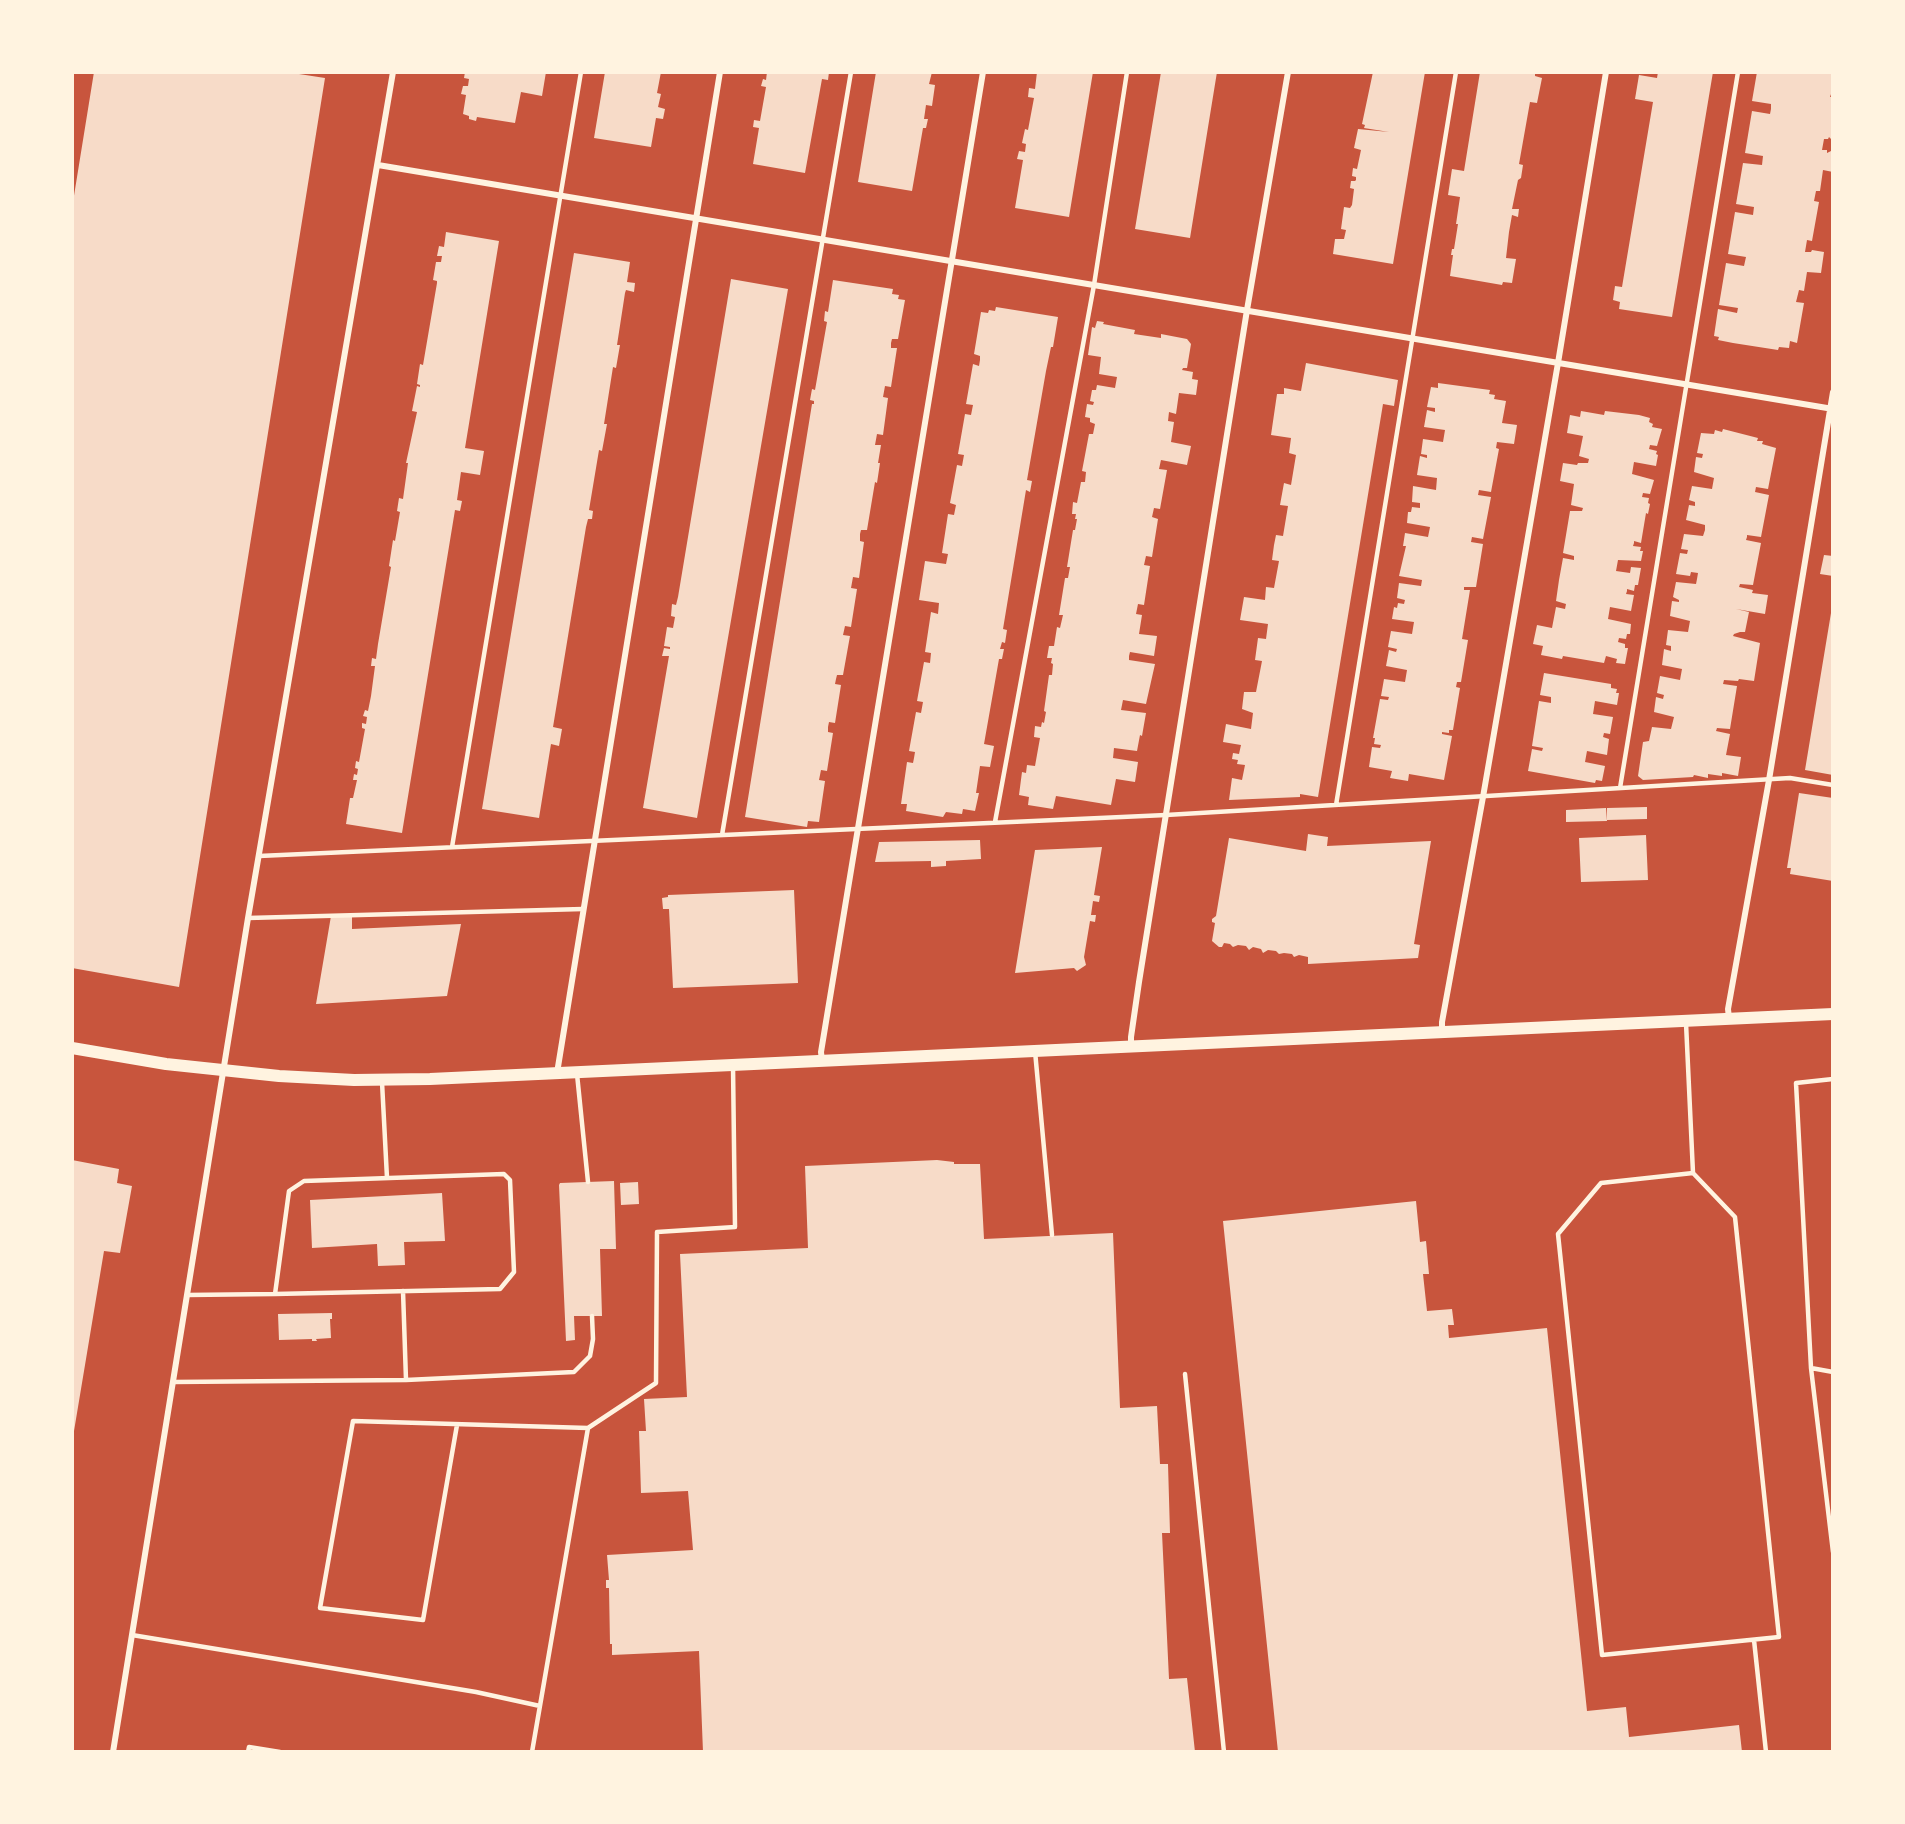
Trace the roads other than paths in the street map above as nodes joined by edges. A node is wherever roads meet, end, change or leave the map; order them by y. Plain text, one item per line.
1 (393, 72) edge
2 (581, 72) edge
3 (720, 72) edge
4 (852, 72) edge
5 (983, 72) edge
6 (1127, 72) edge
7 (1288, 72) edge
8 (1456, 72) edge
9 (1606, 72) edge
10 (1738, 72) edge
11 (378, 165) junction
12 (561, 195) junction
13 (697, 218) junction
14 (824, 239) junction
15 (952, 261) junction
16 (1094, 285) junction
17 (1247, 310) junction
18 (1413, 339) junction
19 (1558, 363) junction
20 (1687, 384) junction
21 (1833, 392) edge
22 (1832, 409) edge
23 (1769, 780) junction
24 (1833, 785) edge
25 (1620, 788) junction
26 (1483, 797) junction
27 (1336, 806) junction
28 (1166, 815) junction
29 (995, 822) junction
30 (860, 829) junction
31 (722, 835) junction
32 (594, 841) junction
33 (452, 847) junction
34 (259, 856) junction
35 (583, 909) junction
36 (248, 918) junction
37 (1833, 1014) edge
38 (1729, 1019) junction
39 (1686, 1021) junction
40 (1442, 1032) junction
41 (1131, 1047) junction
42 (72, 1048) edge
43 (1035, 1051) junction
44 (822, 1061) junction
45 (733, 1065) junction
46 (223, 1071) junction
47 (577, 1073) junction
48 (557, 1074) junction
49 (1833, 1079) edge
50 (381, 1080) junction
51 (1693, 1173) junction
52 (387, 1179) junction
53 (588, 1182) dead end
54 (1052, 1235) dead end
55 (403, 1291) junction
56 (274, 1294) junction
57 (187, 1295) junction
58 (592, 1316) dead end
59 (1811, 1368) junction
60 (1833, 1372) edge
61 (1185, 1374) dead end
62 (406, 1380) junction
63 (173, 1382) junction
64 (457, 1425) junction
65 (588, 1428) junction
66 (1833, 1552) edge
67 (132, 1635) junction
68 (1754, 1640) junction
69 (540, 1706) junction
70 (113, 1752) edge
71 (248, 1752) edge
72 (280, 1752) edge
73 (532, 1752) edge
74 (1224, 1752) edge
75 (1766, 1752) edge

1 - 11 street
2 - 12 lane
3 - 13 street
4 - 14 lane
5 - 15 street
6 - 16 lane
7 - 17 street
8 - 18 lane
9 - 19 street
10 - 20 lane
11 - 12 street
11 - 34 street
12 - 13 street
12 - 33 lane
13 - 14 street
13 - 32 street
14 - 15 street
14 - 31 lane
15 - 16 street
15 - 30 street
16 - 17 street
16 - 29 lane
17 - 18 street
17 - 28 street
18 - 19 street
18 - 27 lane
19 - 20 street
19 - 26 street
20 - 22 street
20 - 25 lane
21 - 22 street
22 - 23 street
23 - 24 lane
23 - 25 lane
23 - 38 street
25 - 26 lane
26 - 27 lane
26 - 40 street
27 - 28 lane
28 - 29 lane
28 - 41 street
29 - 30 lane
30 - 31 lane
30 - 44 street
31 - 32 lane
32 - 33 lane
32 - 35 street
33 - 34 lane
34 - 36 street
35 - 36 lane
35 - 48 street
36 - 46 street
37 - 38 main road
38 - 39 main road
39 - 40 main road
39 - 51 lane
40 - 41 main road
41 - 43 main road
42 - 46 main road
43 - 44 main road
43 - 54 lane
44 - 45 main road
45 - 47 main road
45 - 65 lane
46 - 50 main road
46 - 57 street
47 - 48 main road
47 - 53 lane
48 - 50 main road
49 - 59 lane
50 - 52 lane
51 - 68 lane
51 - 68 lane
52 - 55 lane
52 - 56 lane
55 - 56 lane
55 - 62 lane
56 - 57 lane
57 - 63 street
58 - 62 lane
59 - 60 lane
59 - 66 lane
61 - 74 lane
62 - 63 lane
63 - 67 street
64 - 64 lane
64 - 65 lane
65 - 69 lane
67 - 69 lane
67 - 70 street
68 - 75 lane
69 - 73 lane
71 - 72 lane

